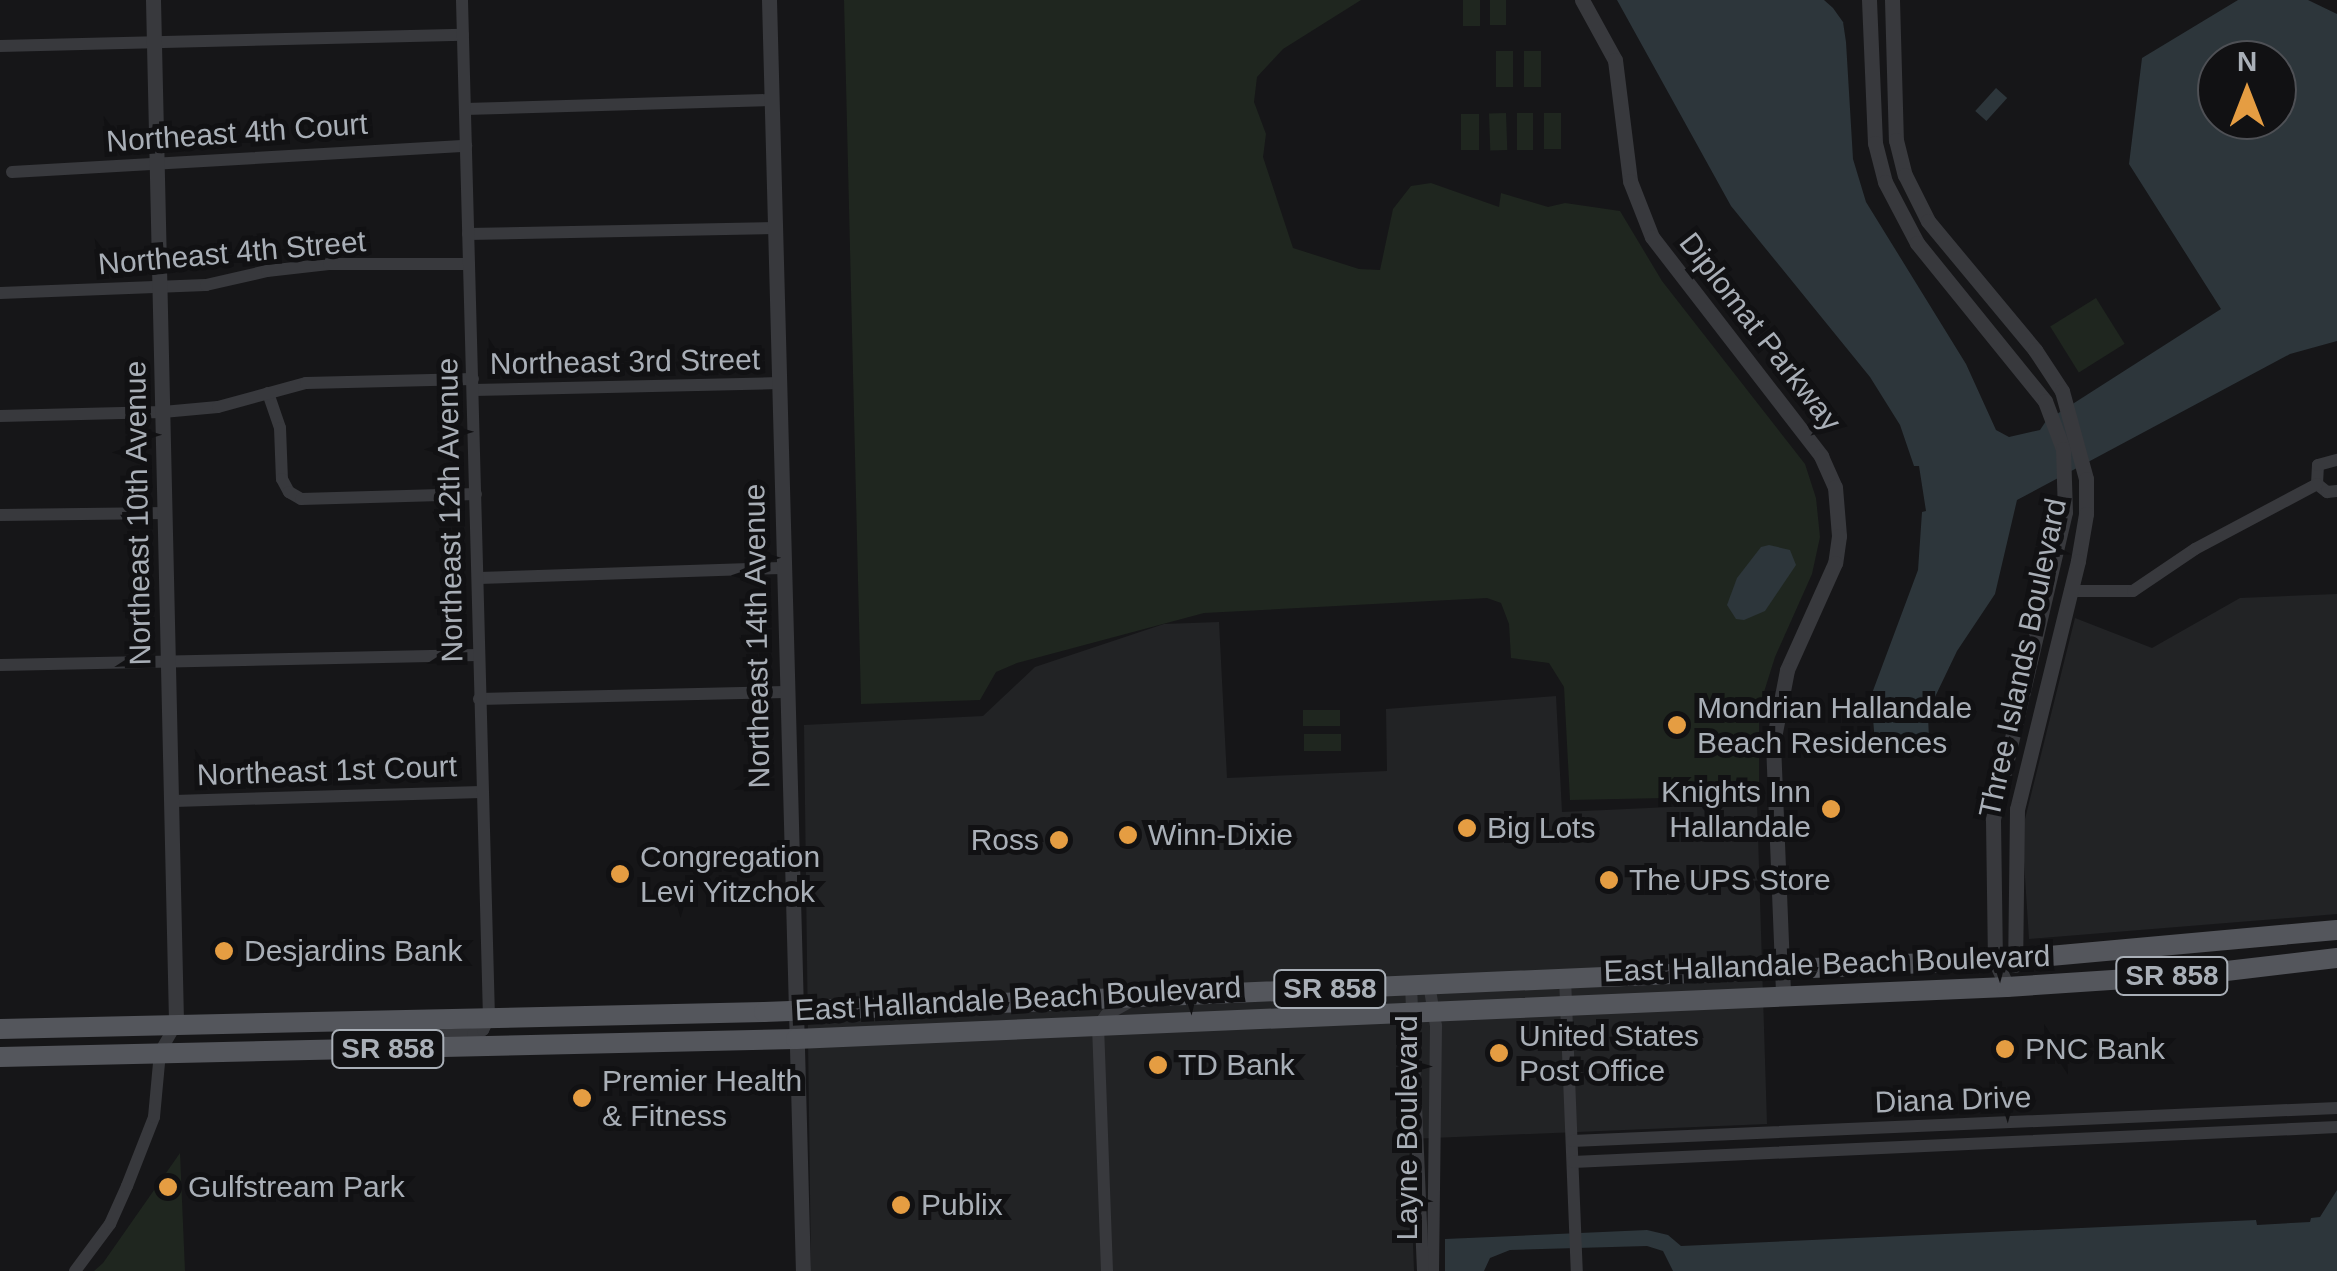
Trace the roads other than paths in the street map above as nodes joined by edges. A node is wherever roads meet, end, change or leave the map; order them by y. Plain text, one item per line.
1 (153, 0) edge
2 (462, 0) edge
3 (769, 0) edge
4 (1582, 0) edge
5 (1869, 0) edge
6 (1892, 0) edge
7 (1892, 34) junction
8 (462, 35) junction
9 (1870, 35) junction
10 (154, 41) junction
11 (0, 46) edge
12 (771, 100) junction
13 (465, 108) junction
14 (466, 146) junction
15 (157, 165) junction
16 (12, 172) dead end
17 (776, 228) junction
18 (468, 234) junction
19 (469, 264) junction
20 (160, 289) junction
21 (0, 293) edge
22 (779, 384) junction
23 (473, 385) junction
24 (268, 393) junction
25 (163, 412) junction
26 (0, 416) edge
27 (2337, 460) edge
28 (2317, 484) junction
29 (2337, 491) edge
30 (476, 494) junction
31 (166, 512) junction
32 (0, 516) edge
33 (783, 568) junction
34 (479, 578) junction
35 (2070, 592) junction
36 (478, 654) junction
37 (169, 662) junction
38 (0, 666) edge
39 (786, 692) junction
40 (479, 699) junction
41 (481, 792) junction
42 (174, 801) junction
43 (2337, 930) edge
44 (2337, 958) edge
45 (2006, 960) junction
46 (1781, 969) junction
47 (1565, 978) junction
48 (1420, 985) junction
49 (2007, 987) junction
50 (1144, 996) junction
51 (1783, 996) junction
52 (1095, 999) junction
53 (1566, 1005) junction
54 (1423, 1009) junction
55 (796, 1011) junction
56 (588, 1016) junction
57 (488, 1018) junction
58 (176, 1024) junction
59 (1098, 1026) junction
60 (1037, 1028) junction
61 (0, 1029) edge
62 (796, 1039) junction
63 (490, 1045) junction
64 (392, 1049) junction
65 (160, 1052) junction
66 (0, 1057) edge
67 (2337, 1108) edge
68 (2145, 1117) junction
69 (2337, 1127) edge
70 (2146, 1135) junction
71 (1572, 1140) junction
72 (1573, 1162) junction
73 (75, 1271) edge
74 (803, 1271) edge
75 (1106, 1271) edge
76 (1423, 1271) edge
77 (1433, 1271) edge
78 (1577, 1271) edge

1 - 10 street, Northeast 10th Avenue
2 - 8 street, Northeast 12th Avenue
3 - 12 street, Northeast 14th Avenue
4 - 46 street, Diplomat Parkway
5 - 9 street, Three Islands Boulevard
6 - 7 street, Three Islands Boulevard
7 - 9 street
7 - 35 street, Three Islands Boulevard
8 - 10 street
8 - 13 street, Northeast 12th Avenue
9 - 45 street, Three Islands Boulevard
10 - 11 street
10 - 15 street, Northeast 10th Avenue
12 - 13 street
12 - 17 street, Northeast 14th Avenue
13 - 14 street, Northeast 12th Avenue
14 - 15 street, Northeast 4th Court
14 - 18 street, Northeast 12th Avenue
15 - 16 street, Northeast 4th Court
15 - 20 street, Northeast 10th Avenue
17 - 18 street
17 - 22 street, Northeast 14th Avenue
18 - 19 street, Northeast 12th Avenue
19 - 20 street, Northeast 4th Street
19 - 23 street, Northeast 12th Avenue
20 - 21 street, Northeast 4th Street
20 - 25 street, Northeast 10th Avenue
22 - 23 street, Northeast 3rd Street
22 - 33 street, Northeast 14th Avenue
23 - 24 street, Northeast 3rd Street
23 - 30 street, Northeast 12th Avenue
24 - 25 street, Northeast 3rd Street
24 - 30 street
25 - 26 street, Northeast 3rd Street
25 - 31 street, Northeast 10th Avenue
27 - 28 street
28 - 29 street
28 - 35 street
30 - 34 street, Northeast 12th Avenue
31 - 32 street
31 - 37 street, Northeast 10th Avenue
33 - 34 street
33 - 39 street, Northeast 14th Avenue
34 - 36 street, Northeast 12th Avenue
35 - 45 street, Three Islands Boulevard
36 - 37 street
36 - 40 street, Northeast 12th Avenue
37 - 38 street
37 - 42 street, Northeast 10th Avenue
39 - 40 street
39 - 55 street, Northeast 14th Avenue
40 - 41 street, Northeast 12th Avenue
41 - 42 street, Northeast 1st Court
41 - 57 street, Northeast 12th Avenue
42 - 58 street, Northeast 10th Avenue
43 - 45 main road, East Hallandale Beach Boulevard / SR 858
44 - 49 main road, East Hallandale Beach Boulevard / SR 858
45 - 46 main road, East Hallandale Beach Boulevard / SR 858
45 - 49 street, Three Islands Boulevard
46 - 47 main road, East Hallandale Beach Boulevard / SR 858
46 - 51 street, Diplomat Parkway
47 - 48 main road, East Hallandale Beach Boulevard / SR 858
47 - 53 street
48 - 50 main road, East Hallandale Beach Boulevard / SR 858
48 - 54 street, Layne Boulevard
48 - 54 street, Layne Boulevard
49 - 51 main road, East Hallandale Beach Boulevard / SR 858
50 - 52 main road, East Hallandale Beach Boulevard / SR 858
50 - 59 street
51 - 53 main road, East Hallandale Beach Boulevard / SR 858
52 - 55 main road, East Hallandale Beach Boulevard / SR 858
52 - 60 main road
53 - 54 main road, East Hallandale Beach Boulevard / SR 858
53 - 71 street
54 - 59 main road, East Hallandale Beach Boulevard / SR 858
54 - 76 street, Layne Boulevard
54 - 77 street, Layne Boulevard
55 - 56 main road, East Hallandale Beach Boulevard / SR 858
55 - 62 street, Northeast 14th Avenue
56 - 57 main road, East Hallandale Beach Boulevard / SR 858
56 - 63 main road
57 - 58 main road, East Hallandale Beach Boulevard / SR 858
57 - 64 street
58 - 61 main road, East Hallandale Beach Boulevard / SR 858
58 - 65 street
59 - 60 main road, East Hallandale Beach Boulevard / SR 858
59 - 75 street
60 - 62 main road, East Hallandale Beach Boulevard / SR 858
62 - 63 main road, East Hallandale Beach Boulevard / SR 858
62 - 74 street, Northeast 14th Avenue
63 - 64 main road, East Hallandale Beach Boulevard / SR 858
64 - 65 main road, East Hallandale Beach Boulevard / SR 858
65 - 66 main road, East Hallandale Beach Boulevard / SR 858
65 - 73 street
67 - 68 street, Diana Drive
68 - 70 street
68 - 71 street, Diana Drive
69 - 70 street, Diana Drive
70 - 72 street, Diana Drive
71 - 72 street
72 - 78 street

